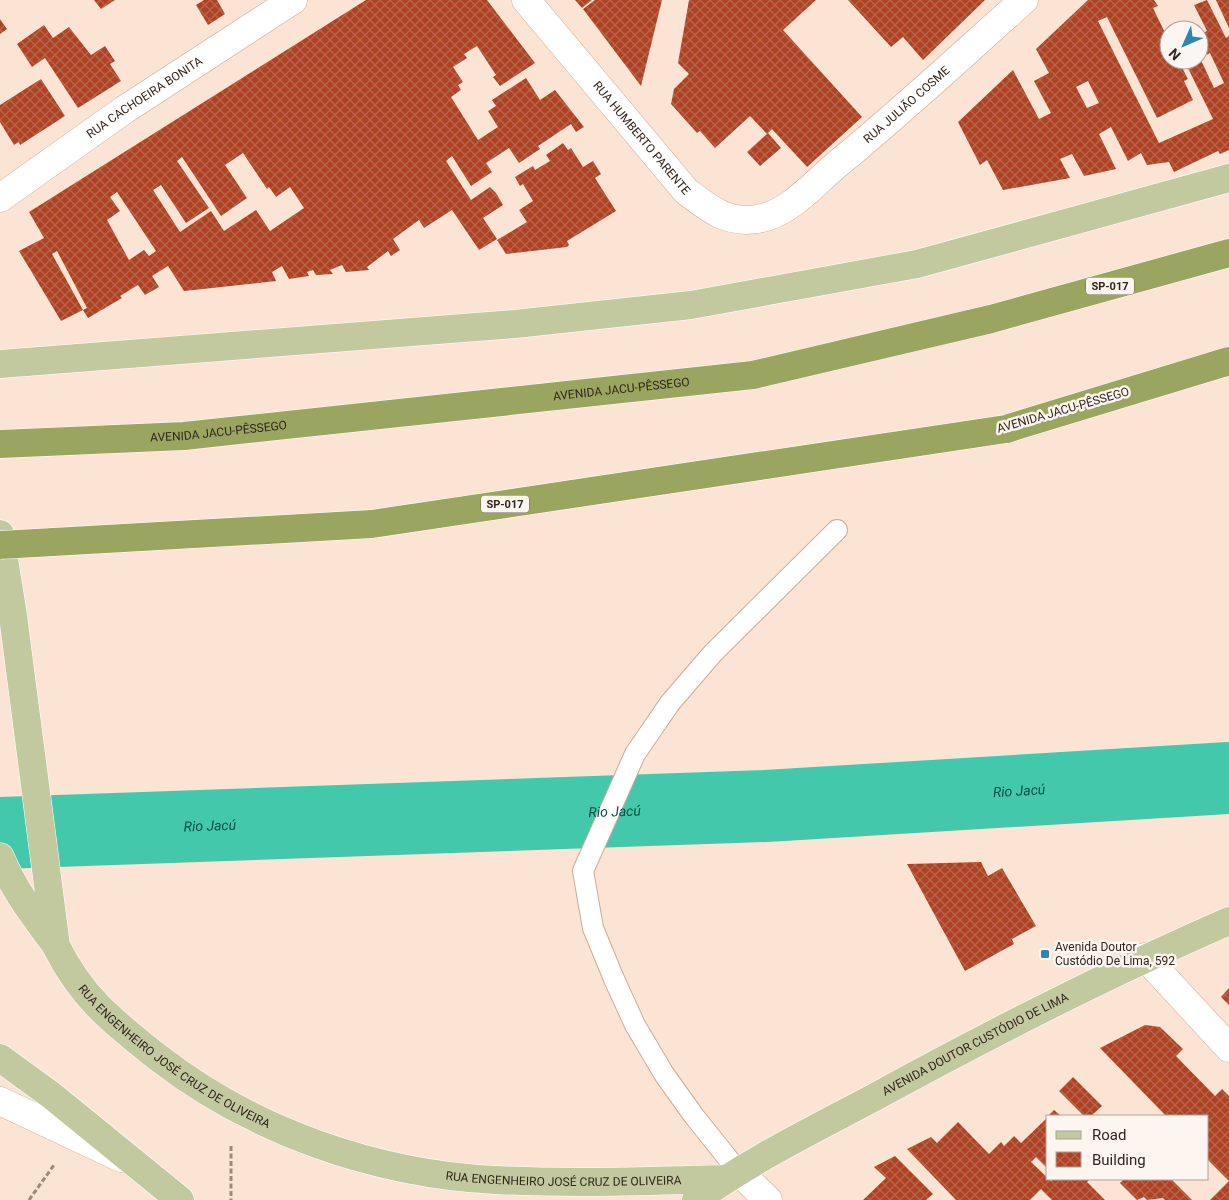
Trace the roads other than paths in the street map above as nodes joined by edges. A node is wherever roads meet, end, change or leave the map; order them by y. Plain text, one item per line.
1 (293, 0) edge
2 (526, 0) edge
3 (1024, 0) edge
4 (1229, 178) edge
5 (0, 198) edge
6 (785, 208) joint
7 (1229, 253) edge
8 (1229, 361) edge
9 (0, 364) edge
10 (0, 444) edge
11 (837, 530) dead end
12 (0, 534) edge
13 (0, 544) edge
14 (0, 857) edge
15 (1229, 921) edge
16 (56, 946) junction
17 (1145, 957) junction
18 (1229, 1048) edge
19 (0, 1058) edge
20 (0, 1101) edge
21 (144, 1169) junction
22 (732, 1175) junction
23 (180, 1200) edge
24 (696, 1200) edge
25 (768, 1200) edge

1 - 5 street, RUA CACHOEIRA BONITA
2 - 6 street, RUA HUMBERTO PARENTE
3 - 6 street, RUA JULIÃO COSME
4 - 9 main road
7 - 10 highway, AVENIDA JACU-PÊSSEGO / SP-017
8 - 13 highway, AVENIDA JACU-PÊSSEGO / SP-017, bridge
11 - 22 lane
12 - 16 main road, RUA ENGENHEIRO JOSÉ CRUZ DE OLIVEIRA
14 - 16 main road
15 - 17 main road, AVENIDA DOUTOR CUSTÓDIO DE LIMA
16 - 22 main road, RUA ENGENHEIRO JOSÉ CRUZ DE OLIVEIRA
17 - 18 street
17 - 22 main road, AVENIDA DOUTOR CUSTÓDIO DE LIMA
19 - 21 main road
20 - 21 street
21 - 23 main road
22 - 24 main road, AVENIDA DOUTOR CUSTÓDIO DE LIMA
22 - 25 street

